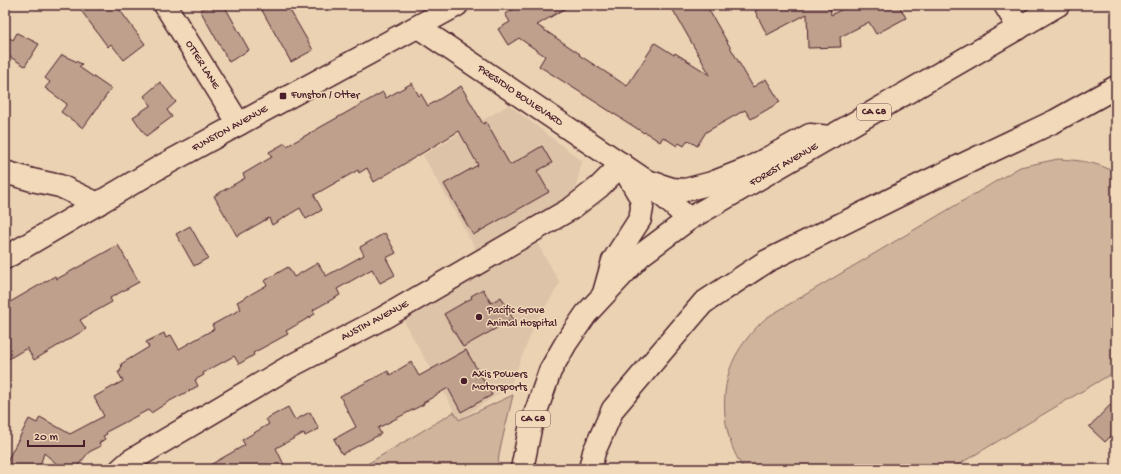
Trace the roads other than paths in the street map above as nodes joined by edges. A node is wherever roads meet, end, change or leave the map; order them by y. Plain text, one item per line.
1 (165, 5) edge
2 (457, 5) edge
3 (1004, 5) edge
4 (1058, 5) edge
5 (418, 27) junction
6 (1019, 28) junction
7 (1116, 87) edge
8 (239, 124) junction
9 (831, 137) junction
10 (622, 164) junction
11 (5, 172) edge
12 (645, 180) junction
13 (98, 204) junction
14 (689, 220) junction
15 (5, 258) edge
16 (604, 293) junction
17 (121, 469) edge
18 (522, 469) edge
19 (590, 469) edge

1 - 8 street, OTTER LANE
2 - 5 street, FUNSTON AVENUE
3 - 6 street
4 - 6 street, FOREST AVENUE / CA 68
5 - 8 street, FUNSTON AVENUE
5 - 10 street, PRESIDIO BOULEVARD
6 - 9 street, FOREST AVENUE / CA 68
7 - 19 street
8 - 13 street, FUNSTON AVENUE
9 - 12 street
9 - 14 street, FOREST AVENUE / CA 68
10 - 12 street, PRESIDIO BOULEVARD
10 - 16 street, PRESIDIO BOULEVARD
10 - 17 street, AUSTIN AVENUE
11 - 13 street
12 - 14 street, PRESIDIO BOULEVARD
13 - 15 street, FUNSTON AVENUE
14 - 16 street, FOREST AVENUE / CA 68
16 - 18 street, FOREST AVENUE / CA 68

